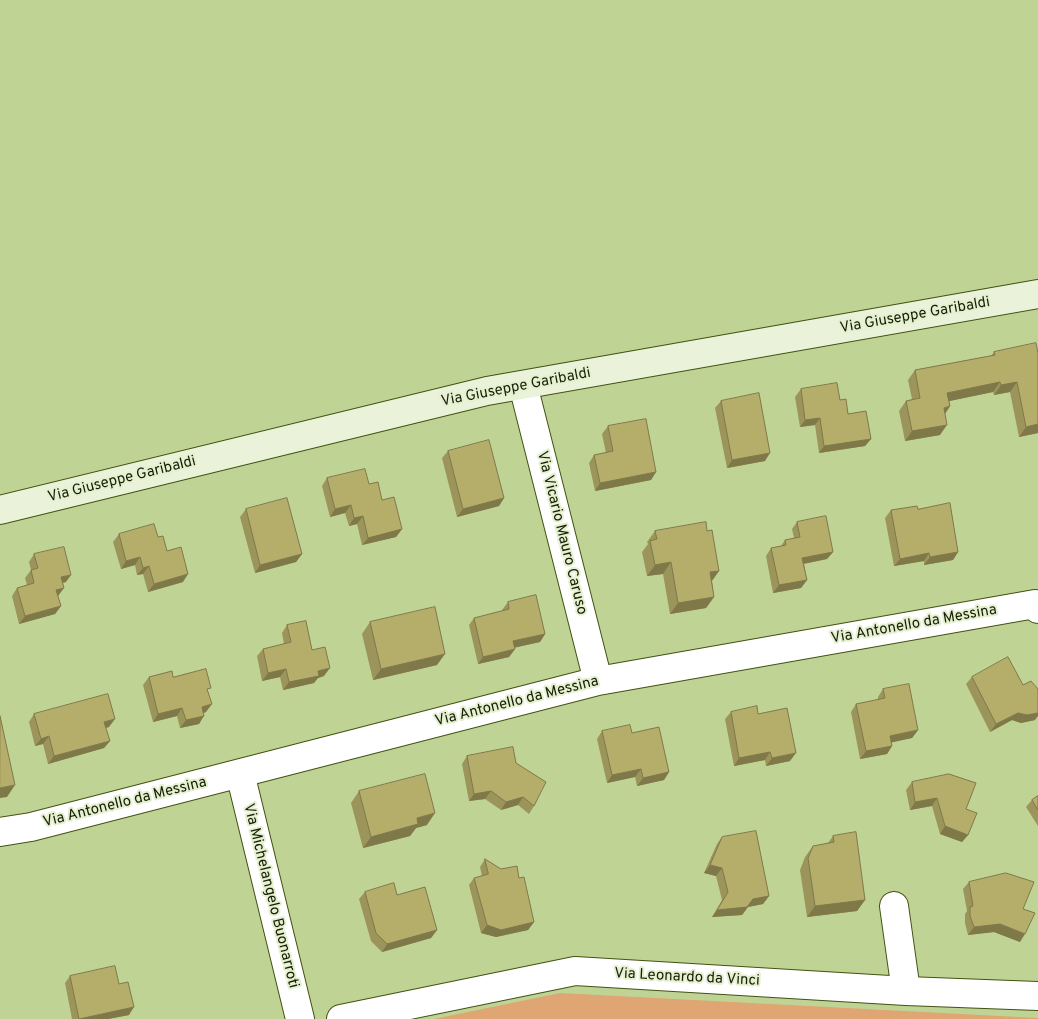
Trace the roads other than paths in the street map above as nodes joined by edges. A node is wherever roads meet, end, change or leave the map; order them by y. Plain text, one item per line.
1 (1038, 294) edge
2 (523, 385) junction
3 (0, 510) edge
4 (1038, 609) edge
5 (598, 681) junction
6 (240, 773) junction
7 (0, 832) edge
8 (894, 906) dead end
9 (906, 991) junction
10 (1038, 996) edge
11 (300, 1019) edge
12 (341, 1019) edge

1 - 2 main road, Via Giuseppe Garibaldi
2 - 3 main road, Via Giuseppe Garibaldi
2 - 5 street, Via Vicario Mauro Caruso
4 - 5 street, Via Antonello da Messina
5 - 6 street, Via Antonello da Messina
6 - 7 street, Via Antonello da Messina
6 - 11 street, Via Michelangelo Buonarroti
8 - 9 street
9 - 10 street, Via Leonardo da Vinci
9 - 12 street, Via Leonardo da Vinci

